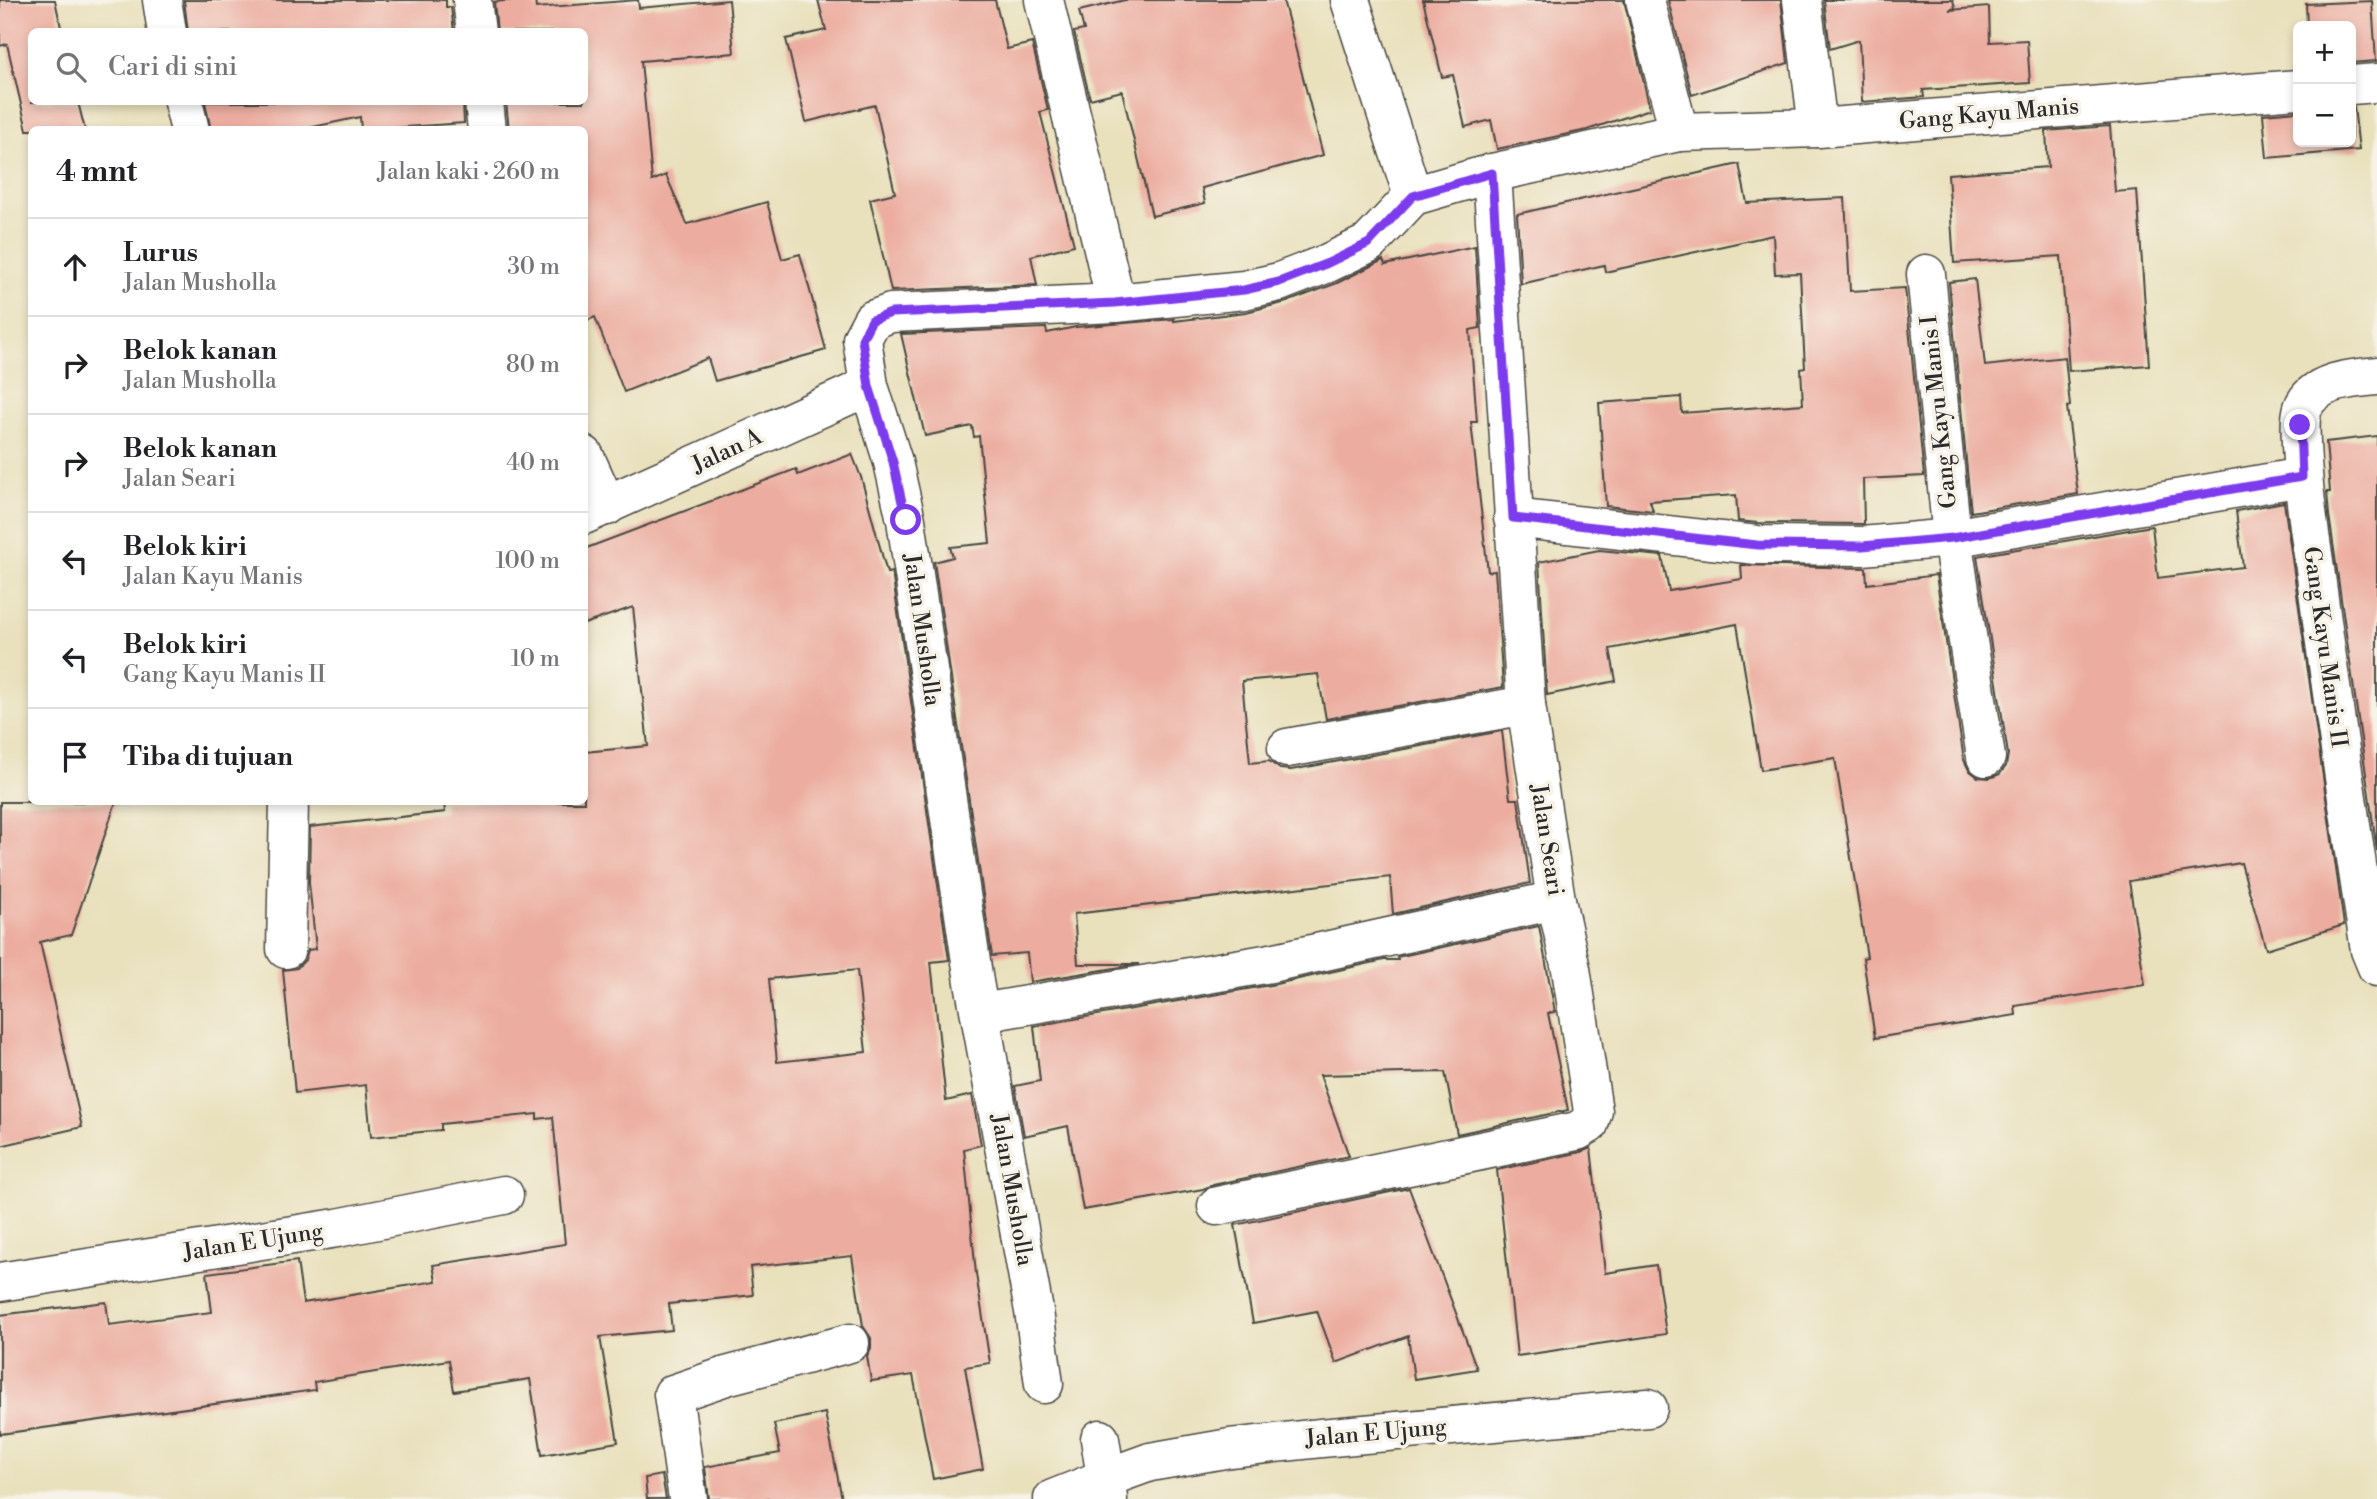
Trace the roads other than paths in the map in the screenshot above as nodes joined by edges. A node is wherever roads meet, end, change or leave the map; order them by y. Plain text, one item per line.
1 (162, 0) edge
2 (472, 0) edge
3 (1044, 0) edge
4 (1350, 0) edge
5 (1645, 0) edge
6 (1802, 0) edge
7 (166, 28) edge
8 (476, 28) edge
9 (2377, 83) edge
10 (2356, 85) edge
11 (2293, 89) edge
12 (184, 105) edge
13 (484, 105) edge
14 (189, 126) edge
15 (487, 126) edge
16 (1818, 128) junction
17 (1679, 132) junction
18 (1492, 173) junction
19 (1413, 196) junction
20 (1926, 274) dead end
21 (1115, 303) junction
22 (2377, 376) edge
23 (869, 386) junction
24 (588, 473) edge
25 (2302, 477) junction
26 (596, 510) edge
27 (1513, 518) junction
28 (1952, 538) junction
29 (1526, 705) junction
30 (1287, 748) dead end
31 (1986, 757) dead end
32 (289, 805) edge
33 (1556, 900) junction
34 (286, 949) dead end
35 (2377, 967) edge
36 (981, 1013) junction
37 (504, 1195) dead end
38 (1217, 1206) dead end
39 (0, 1282) edge
40 (850, 1343) dead end
41 (1044, 1384) dead end
42 (1648, 1408) dead end
43 (1100, 1439) dead end
44 (1107, 1488) edge
45 (688, 1499) edge
46 (1053, 1499) edge

1 - 7 street
2 - 8 street
3 - 21 street
4 - 19 street
5 - 17 street
6 - 16 street
9 - 10 street
11 - 16 street, Gang Kayu Manis
12 - 14 street
13 - 15 street
16 - 17 street, Gang Kayu Manis
17 - 18 street, Gang Kayu Manis
18 - 19 street
18 - 27 street, Jalan Seari
19 - 21 street, Jalan Musholla
20 - 28 street, Gang Kayu Manis I
21 - 23 street, Jalan Musholla
22 - 25 street, Gang Kayu Manis II
23 - 26 street, Jalan A
23 - 36 street, Jalan Musholla
24 - 26 street
25 - 28 street
25 - 35 street, Gang Kayu Manis II
27 - 28 street
27 - 29 street, Jalan Seari
28 - 31 street, Gang Kayu Manis I
29 - 30 street
29 - 33 street, Jalan Seari
32 - 34 street
33 - 36 street
33 - 38 street, Jalan Seari
36 - 41 street, Jalan Musholla
37 - 39 street, Jalan E Ujung
40 - 45 street
42 - 44 street, Jalan E Ujung
43 - 44 street
44 - 46 street, Jalan E Ujung

